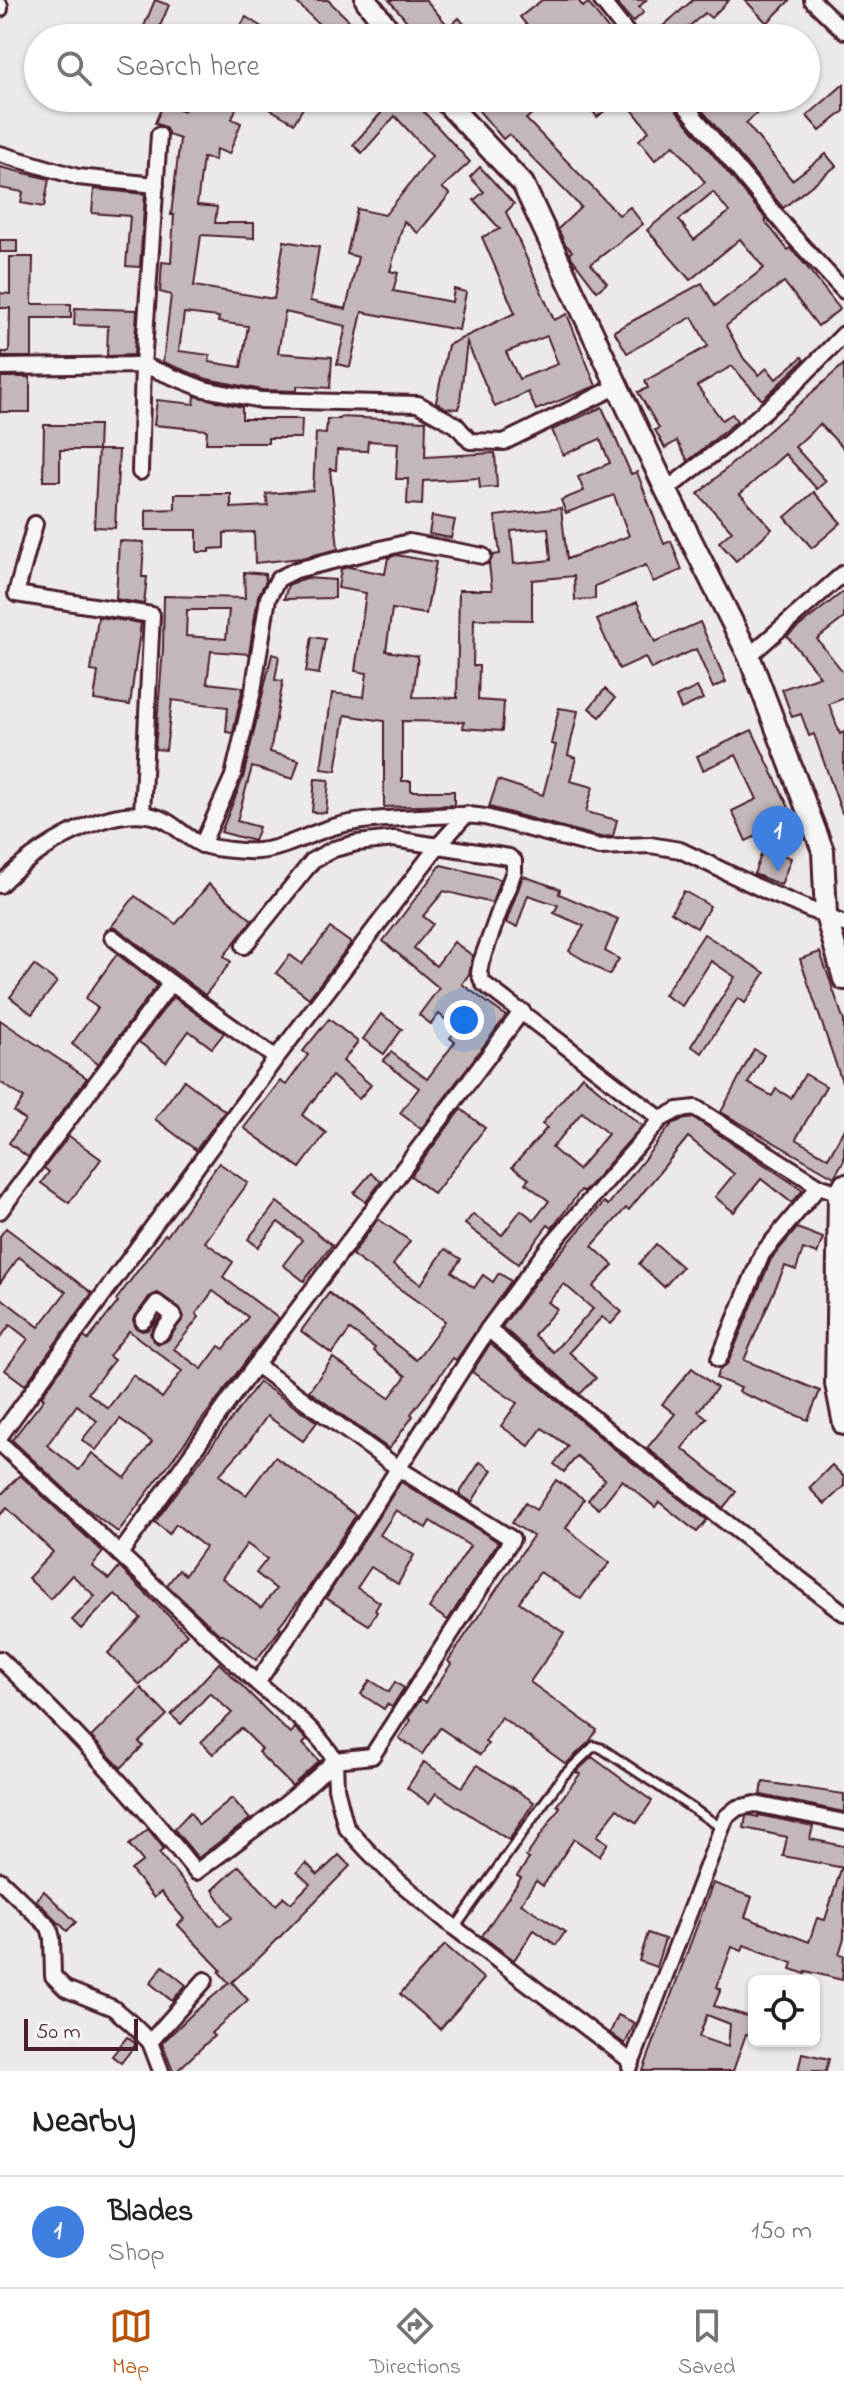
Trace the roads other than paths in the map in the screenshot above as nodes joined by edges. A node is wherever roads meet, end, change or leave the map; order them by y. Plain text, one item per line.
1 (366, 0) edge
2 (601, 0) edge
3 (812, 0) edge
4 (384, 24) edge
5 (620, 24) edge
6 (844, 31) edge
7 (455, 112) edge
8 (691, 112) edge
9 (159, 135) dead end
10 (0, 154) edge
11 (156, 185) junction
12 (844, 291) edge
13 (844, 334) edge
14 (143, 365) junction
15 (0, 367) edge
16 (618, 386) junction
17 (140, 472) dead end
18 (666, 490) junction
19 (35, 524) dead end
20 (483, 556) dead end
21 (844, 573) edge
22 (749, 656) junction
23 (142, 814) junction
24 (467, 814) junction
25 (202, 845) junction
26 (437, 847) junction
27 (0, 885) edge
28 (835, 920) edge
29 (112, 937) dead end
30 (244, 946) dead end
31 (844, 979) edge
32 (171, 983) junction
33 (522, 1011) junction
34 (276, 1058) junction
35 (661, 1119) junction
36 (819, 1186) junction
37 (842, 1189) edge
38 (0, 1211) edge
39 (143, 1321) dead end
40 (488, 1329) junction
41 (160, 1334) dead end
42 (719, 1359) dead end
43 (256, 1365) junction
44 (844, 1424) edge
45 (0, 1436) edge
46 (0, 1443) edge
47 (398, 1468) junction
48 (120, 1554) junction
49 (844, 1613) edge
50 (0, 1659) edge
51 (257, 1683) junction
52 (335, 1760) junction
53 (844, 1822) edge
54 (722, 1828) junction
55 (0, 1880) edge
56 (455, 1928) junction
57 (205, 1980) dead end
58 (150, 2042) junction
59 (630, 2066) edge
60 (161, 2071) edge

1 - 4 street
2 - 5 street
3 - 6 street
7 - 16 street
8 - 12 street
9 - 11 street
10 - 11 street
11 - 14 street
13 - 18 street
14 - 15 street
14 - 16 street
14 - 17 street
16 - 18 street
18 - 22 street
19 - 23 street
20 - 25 street
21 - 22 street
22 - 28 street
23 - 25 street
23 - 27 street
24 - 25 street
24 - 26 street
24 - 28 street
26 - 30 street
26 - 33 street
26 - 34 street
28 - 31 street
29 - 32 street
32 - 34 street
32 - 38 street
33 - 35 street
33 - 43 street
34 - 45 street
35 - 36 street
35 - 40 street
36 - 37 street
36 - 42 street
37 - 44 street
39 - 41 street
40 - 47 street
40 - 49 street
43 - 47 street
43 - 48 street
46 - 48 street
47 - 51 street
47 - 52 street
48 - 51 street
50 - 52 street
51 - 52 street
52 - 56 street
53 - 54 street
54 - 56 lane
54 - 59 street
55 - 58 street
56 - 59 street
57 - 58 street
58 - 60 street

